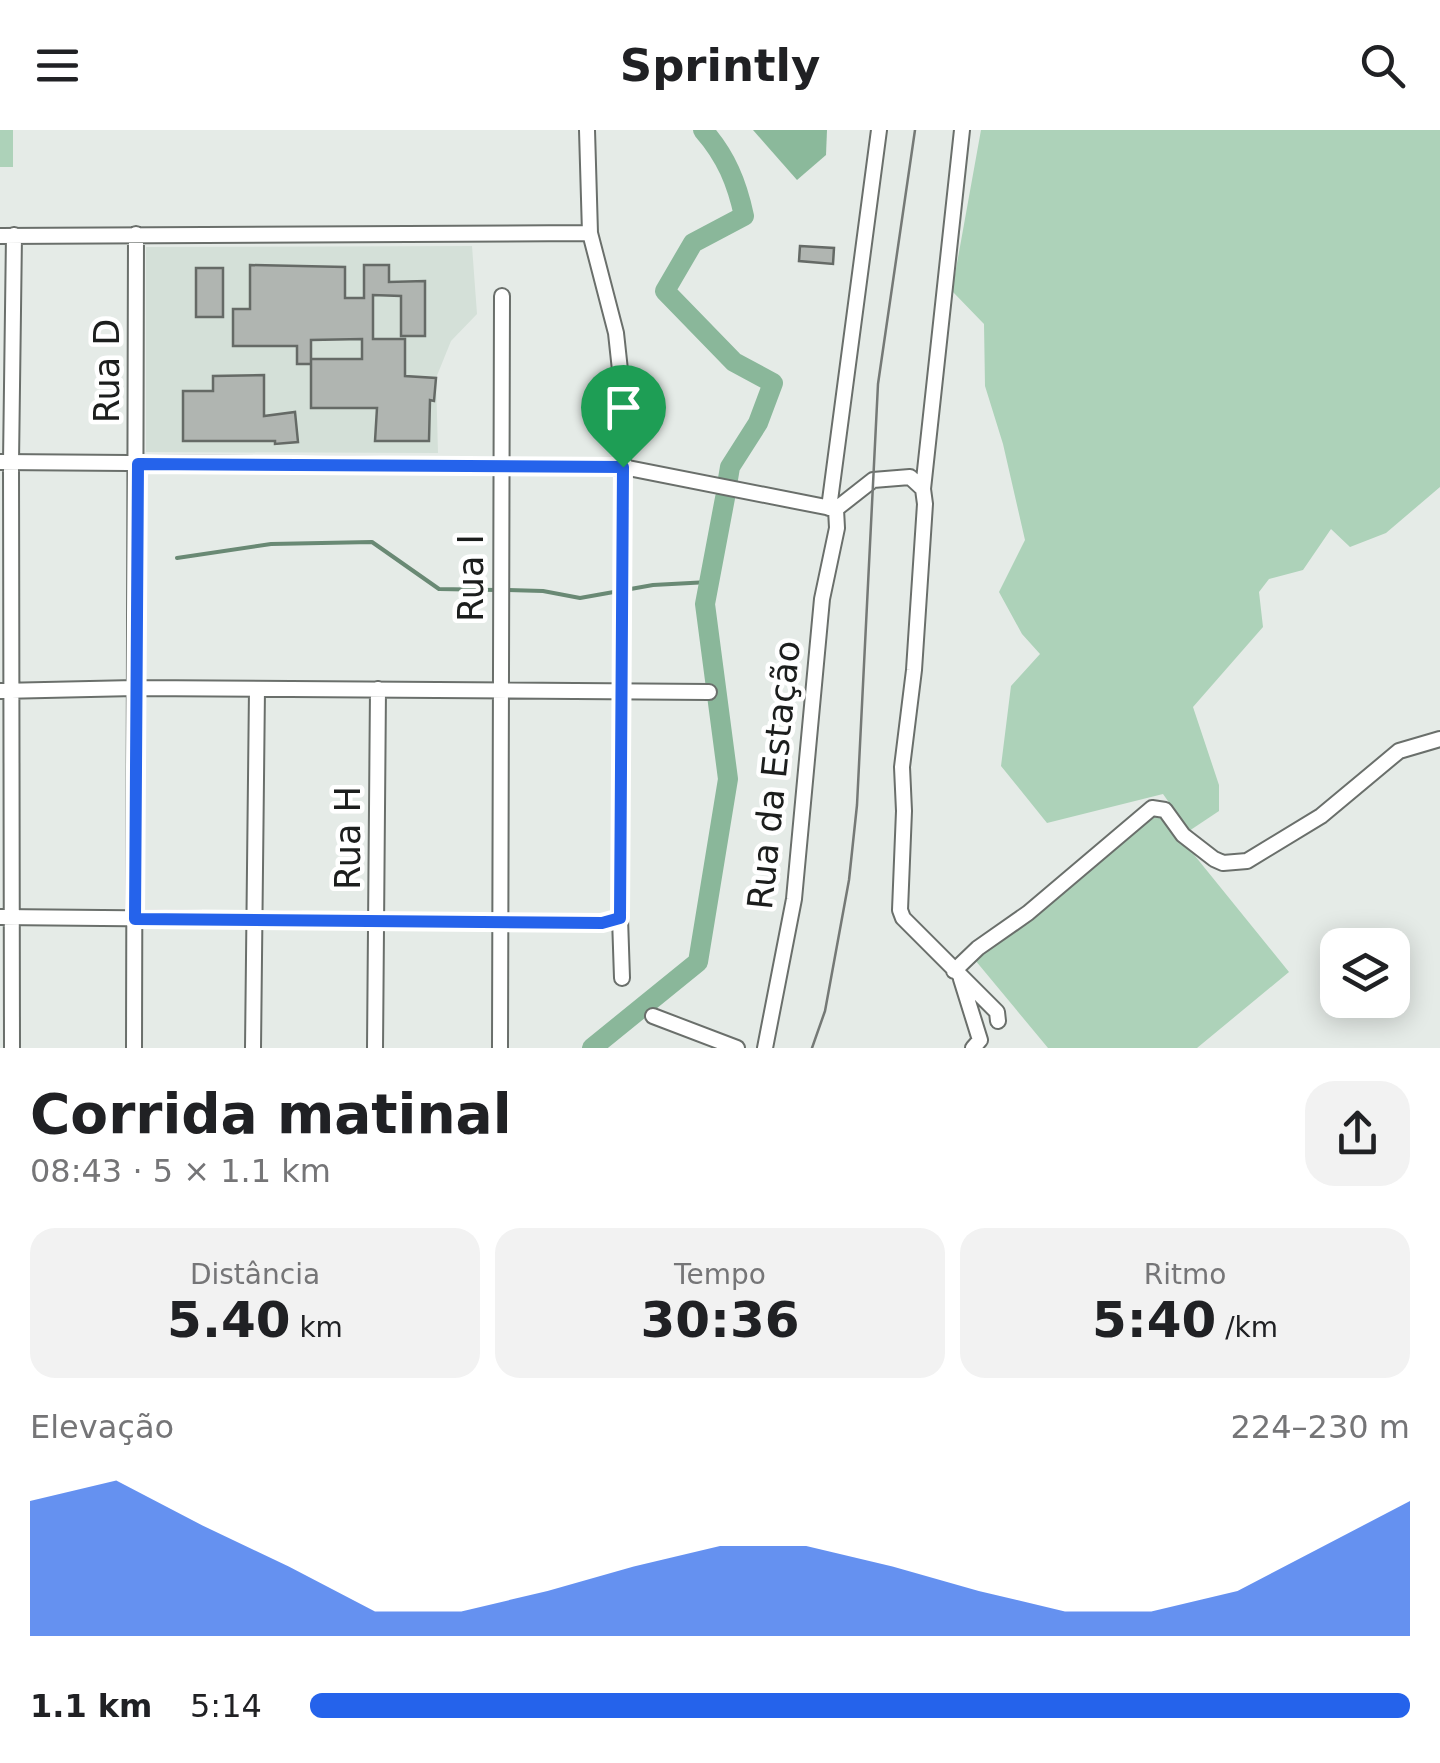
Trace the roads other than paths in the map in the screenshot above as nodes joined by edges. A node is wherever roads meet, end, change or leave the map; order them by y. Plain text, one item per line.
1 (587, 130) edge
2 (879, 130) edge
3 (962, 130) edge
4 (590, 233) junction
5 (136, 234) junction
6 (7, 236) edge
7 (502, 296) dead end
8 (6, 462) edge
9 (138, 464) junction
10 (500, 465) junction
11 (623, 467) junction
12 (923, 489) junction
13 (832, 508) junction
14 (134, 688) junction
15 (257, 689) junction
16 (378, 689) junction
17 (501, 690) junction
18 (6, 691) edge
19 (709, 692) dead end
20 (621, 694) junction
21 (1440, 739) edge
22 (621, 915) junction
23 (7, 917) edge
24 (135, 919) junction
25 (378, 919) junction
26 (253, 920) junction
27 (499, 922) junction
28 (958, 975) junction
29 (622, 978) dead end
30 (653, 1016) dead end
31 (998, 1022) dead end
32 (12, 1048) edge
33 (134, 1048) edge
34 (254, 1048) edge
35 (376, 1048) edge
36 (500, 1048) edge
37 (737, 1048) edge
38 (765, 1048) edge
39 (973, 1048) edge

1 - 4 street
2 - 13 street, Rua da Estação
3 - 12 street
4 - 5 street
4 - 11 street
5 - 6 street
5 - 9 street, Rua D
6 - 8 street
7 - 10 street
8 - 9 street
8 - 18 street
9 - 10 street
9 - 14 street, Rua D
10 - 11 street
10 - 17 street, Rua I
11 - 13 street
11 - 20 street
12 - 13 street
12 - 28 street
13 - 38 street, Rua da Estação
14 - 15 street
14 - 18 street
14 - 24 street, Rua D
15 - 16 street
15 - 26 street
16 - 17 street
16 - 25 street, Rua H
17 - 20 street
17 - 27 street, Rua I
18 - 23 street
19 - 20 street
20 - 22 street
21 - 28 street
22 - 27 street
22 - 29 street
23 - 24 street
23 - 32 street
24 - 26 street
24 - 33 street, Rua D
25 - 26 street
25 - 27 street
25 - 35 street, Rua H
26 - 34 street
27 - 36 street, Rua I
28 - 31 street
28 - 39 street
30 - 37 street

